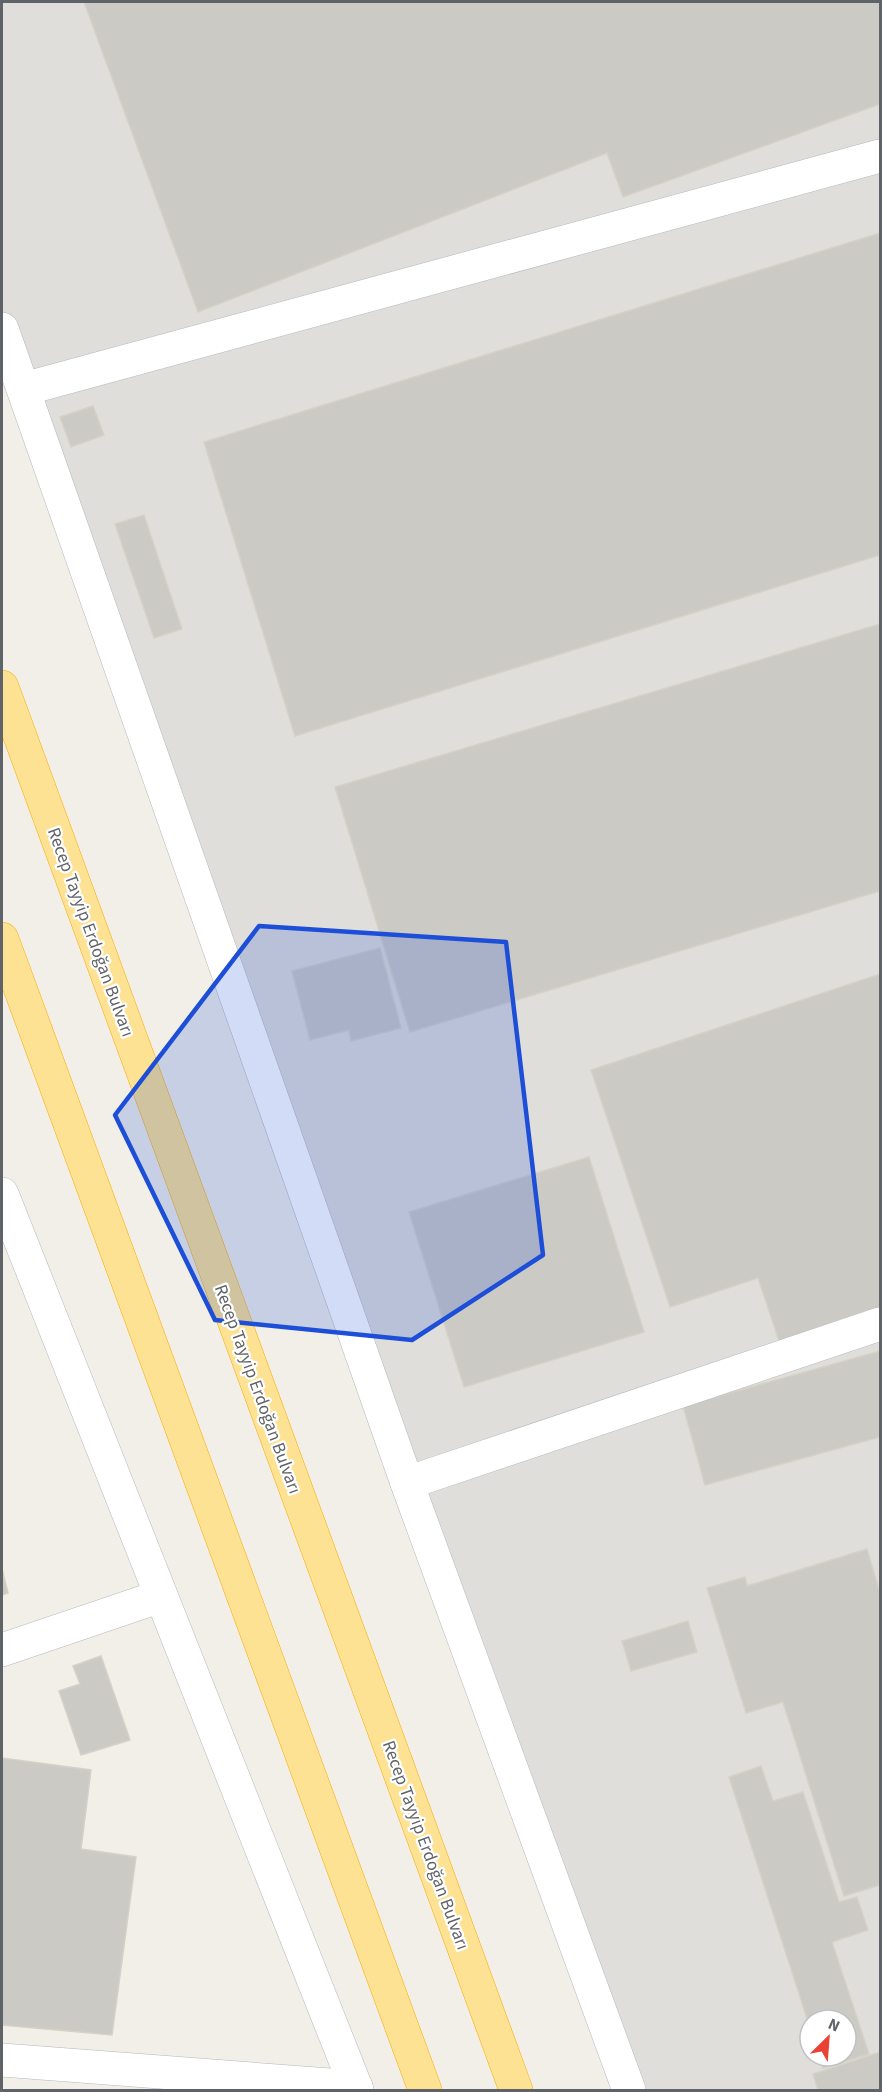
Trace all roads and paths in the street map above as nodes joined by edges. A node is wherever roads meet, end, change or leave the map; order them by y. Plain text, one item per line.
1 (880, 156) edge
2 (2, 329) edge
3 (24, 389) junction
4 (2, 687) edge
5 (2, 939) edge
6 (2, 1194) edge
7 (880, 1324) edge
8 (407, 1483) junction
9 (161, 1596) junction
10 (2, 1650) edge
11 (2, 2060) edge
12 (357, 2089) edge
13 (425, 2091) edge
14 (516, 2091) edge
15 (629, 2091) edge

1 - 3 street
2 - 3 street
3 - 8 street
4 - 14 highway, Recep Tayyip Erdoğan Bulvarı
5 - 13 highway
6 - 9 street
7 - 8 street
8 - 15 street
9 - 10 street
9 - 12 street
11 - 12 street

